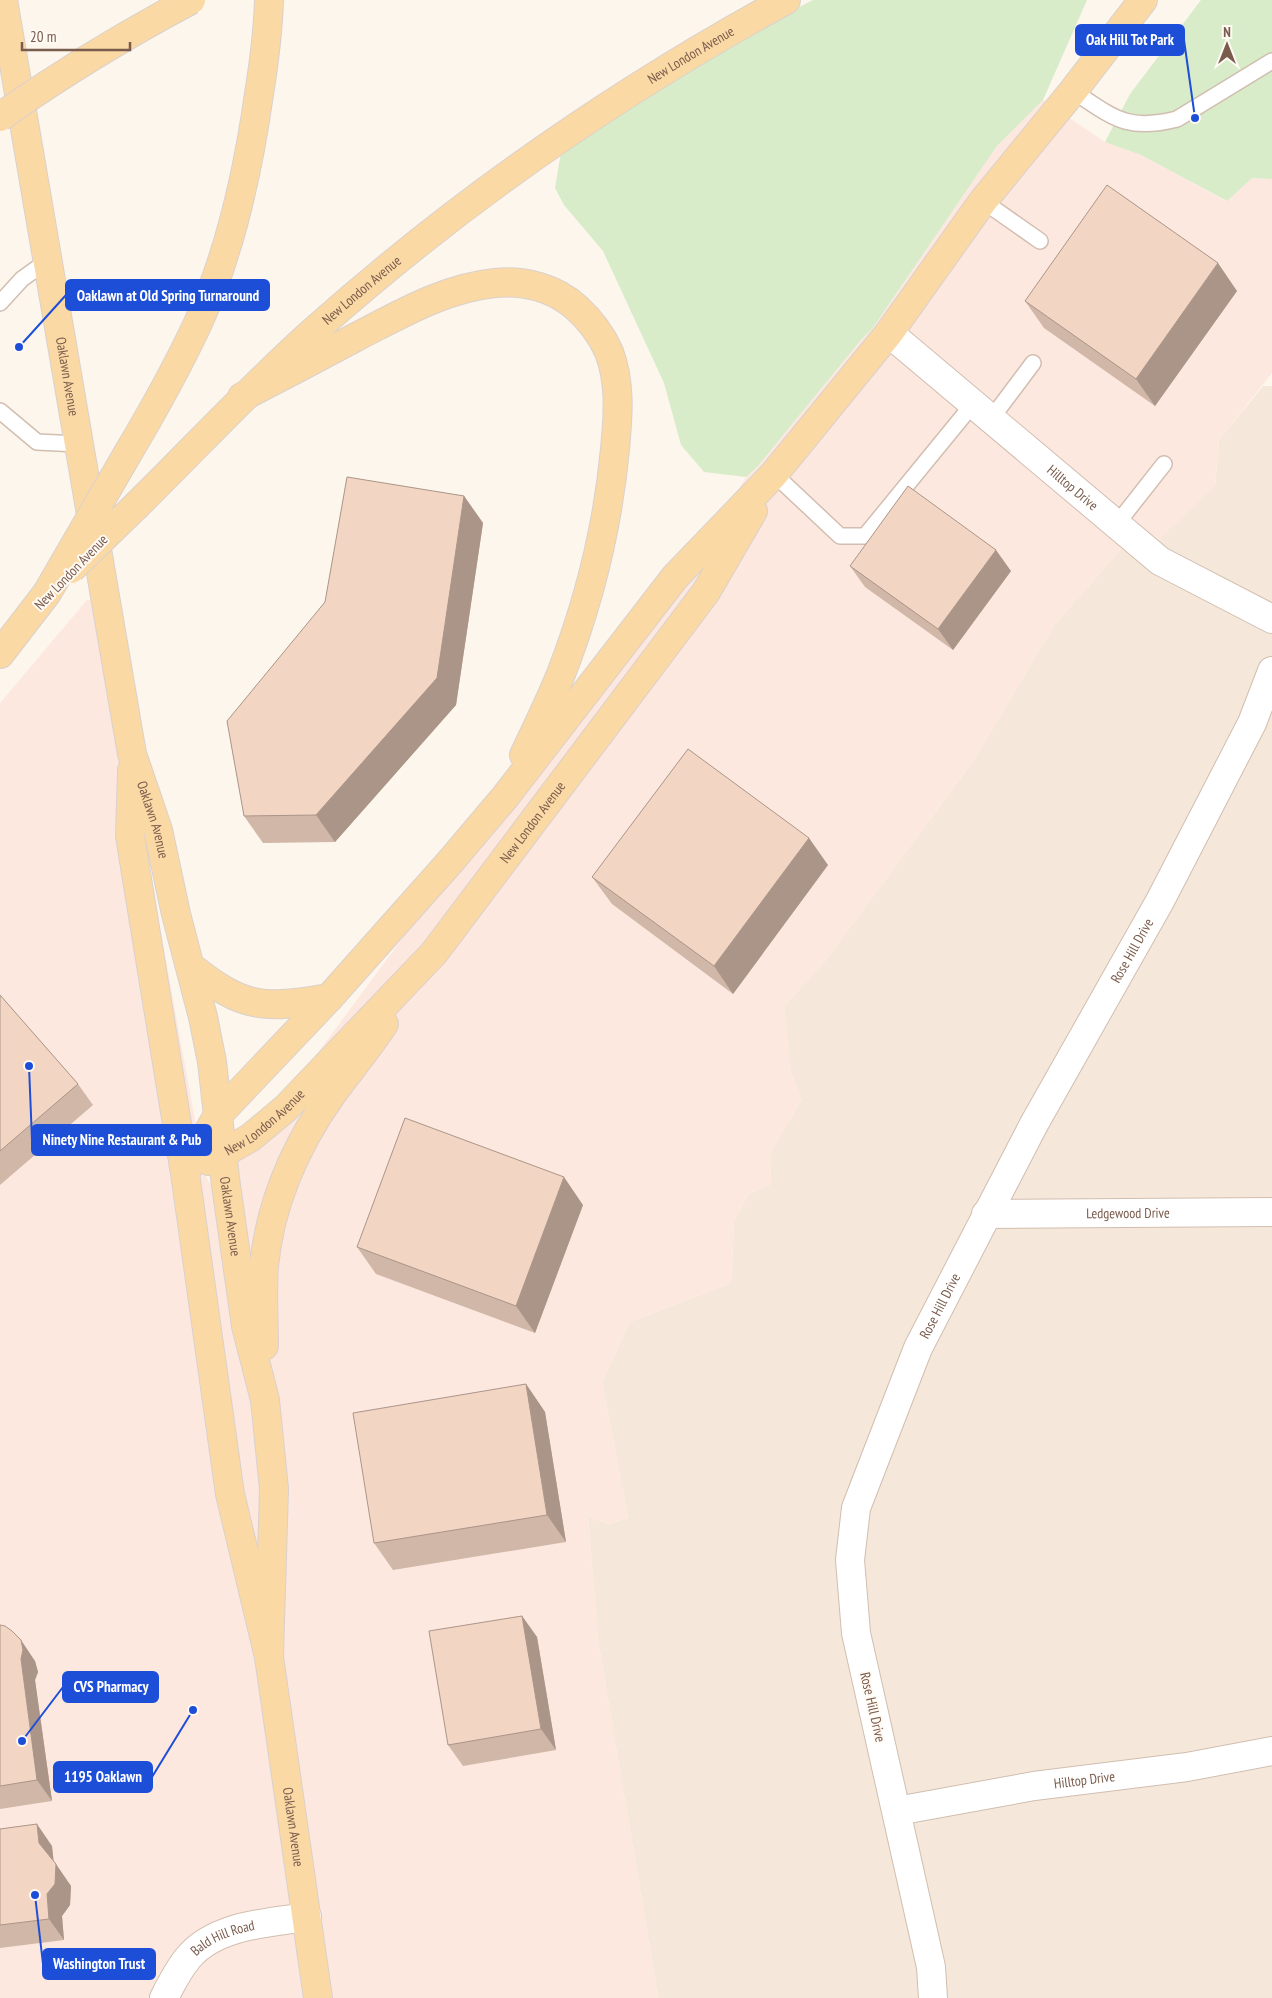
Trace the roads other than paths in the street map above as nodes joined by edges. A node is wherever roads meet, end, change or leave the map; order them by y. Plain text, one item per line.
1 (2, 0) edge
2 (191, 0) edge
3 (269, 0) edge
4 (786, 0) edge
5 (1142, 0) edge
6 (1272, 60) edge
7 (1072, 91) junction
8 (0, 118) edge
9 (983, 201) junction
10 (1040, 240) dead end
11 (47, 261) junction
12 (0, 303) edge
13 (889, 333) junction
14 (1033, 363) dead end
15 (242, 397) junction
16 (0, 411) edge
17 (982, 411) junction
18 (78, 444) junction
19 (1164, 464) dead end
20 (774, 474) junction
21 (1116, 525) junction
22 (47, 593) junction
23 (1272, 619) edge
24 (0, 654) edge
25 (1272, 671) edge
26 (132, 754) junction
27 (505, 797) junction
28 (158, 830) junction
29 (130, 836) junction
30 (434, 953) junction
31 (191, 967) junction
32 (329, 998) junction
33 (218, 1115) junction
34 (223, 1154) junction
35 (185, 1172) junction
36 (1272, 1212) edge
37 (986, 1214) junction
38 (264, 1400) junction
39 (269, 1657) junction
40 (1272, 1751) edge
41 (898, 1811) junction
42 (306, 1917) junction
43 (164, 1998) edge
44 (318, 1998) edge
45 (934, 1998) edge

1 - 11 main road, Oaklawn Avenue
2 - 8 main road, bridge
3 - 22 main road, bridge
4 - 15 main road, New London Avenue
5 - 7 main road, New London Avenue
6 - 7 lane
7 - 9 main road, New London Avenue
9 - 10 lane
9 - 13 main road, New London Avenue
11 - 12 lane
11 - 18 main road, Oaklawn Avenue
13 - 17 street, Hilltop Drive
13 - 20 main road, New London Avenue
14 - 17 lane
15 - 22 main road, New London Avenue, bridge
15 - 27 main road
16 - 18 lane
17 - 20 lane
17 - 21 street, Hilltop Drive
18 - 26 main road, Oaklawn Avenue
19 - 21 lane
20 - 27 main road, New London Avenue
20 - 30 main road, New London Avenue
21 - 23 street, Hilltop Drive
22 - 24 main road, New London Avenue
25 - 37 street, Rose Hill Drive
26 - 28 main road, Oaklawn Avenue
26 - 29 main road, Oaklawn Avenue
27 - 32 main road, New London Avenue
28 - 29 lane
28 - 31 main road, Oaklawn Avenue
29 - 35 main road, Oaklawn Avenue
30 - 34 main road, New London Avenue
30 - 38 main road
31 - 32 main road
31 - 33 main road, Oaklawn Avenue
32 - 33 main road, New London Avenue
33 - 34 main road, Oaklawn Avenue
33 - 35 main road, New London Avenue
34 - 35 main road, New London Avenue
34 - 38 main road, Oaklawn Avenue
35 - 39 main road, Oaklawn Avenue
36 - 37 street, Ledgewood Drive
37 - 41 street, Rose Hill Drive
38 - 39 main road, Oaklawn Avenue
39 - 42 main road, Oaklawn Avenue
40 - 41 street, Hilltop Drive
41 - 45 street, Rose Hill Drive
42 - 43 street, Bald Hill Road
42 - 44 main road, Oaklawn Avenue

